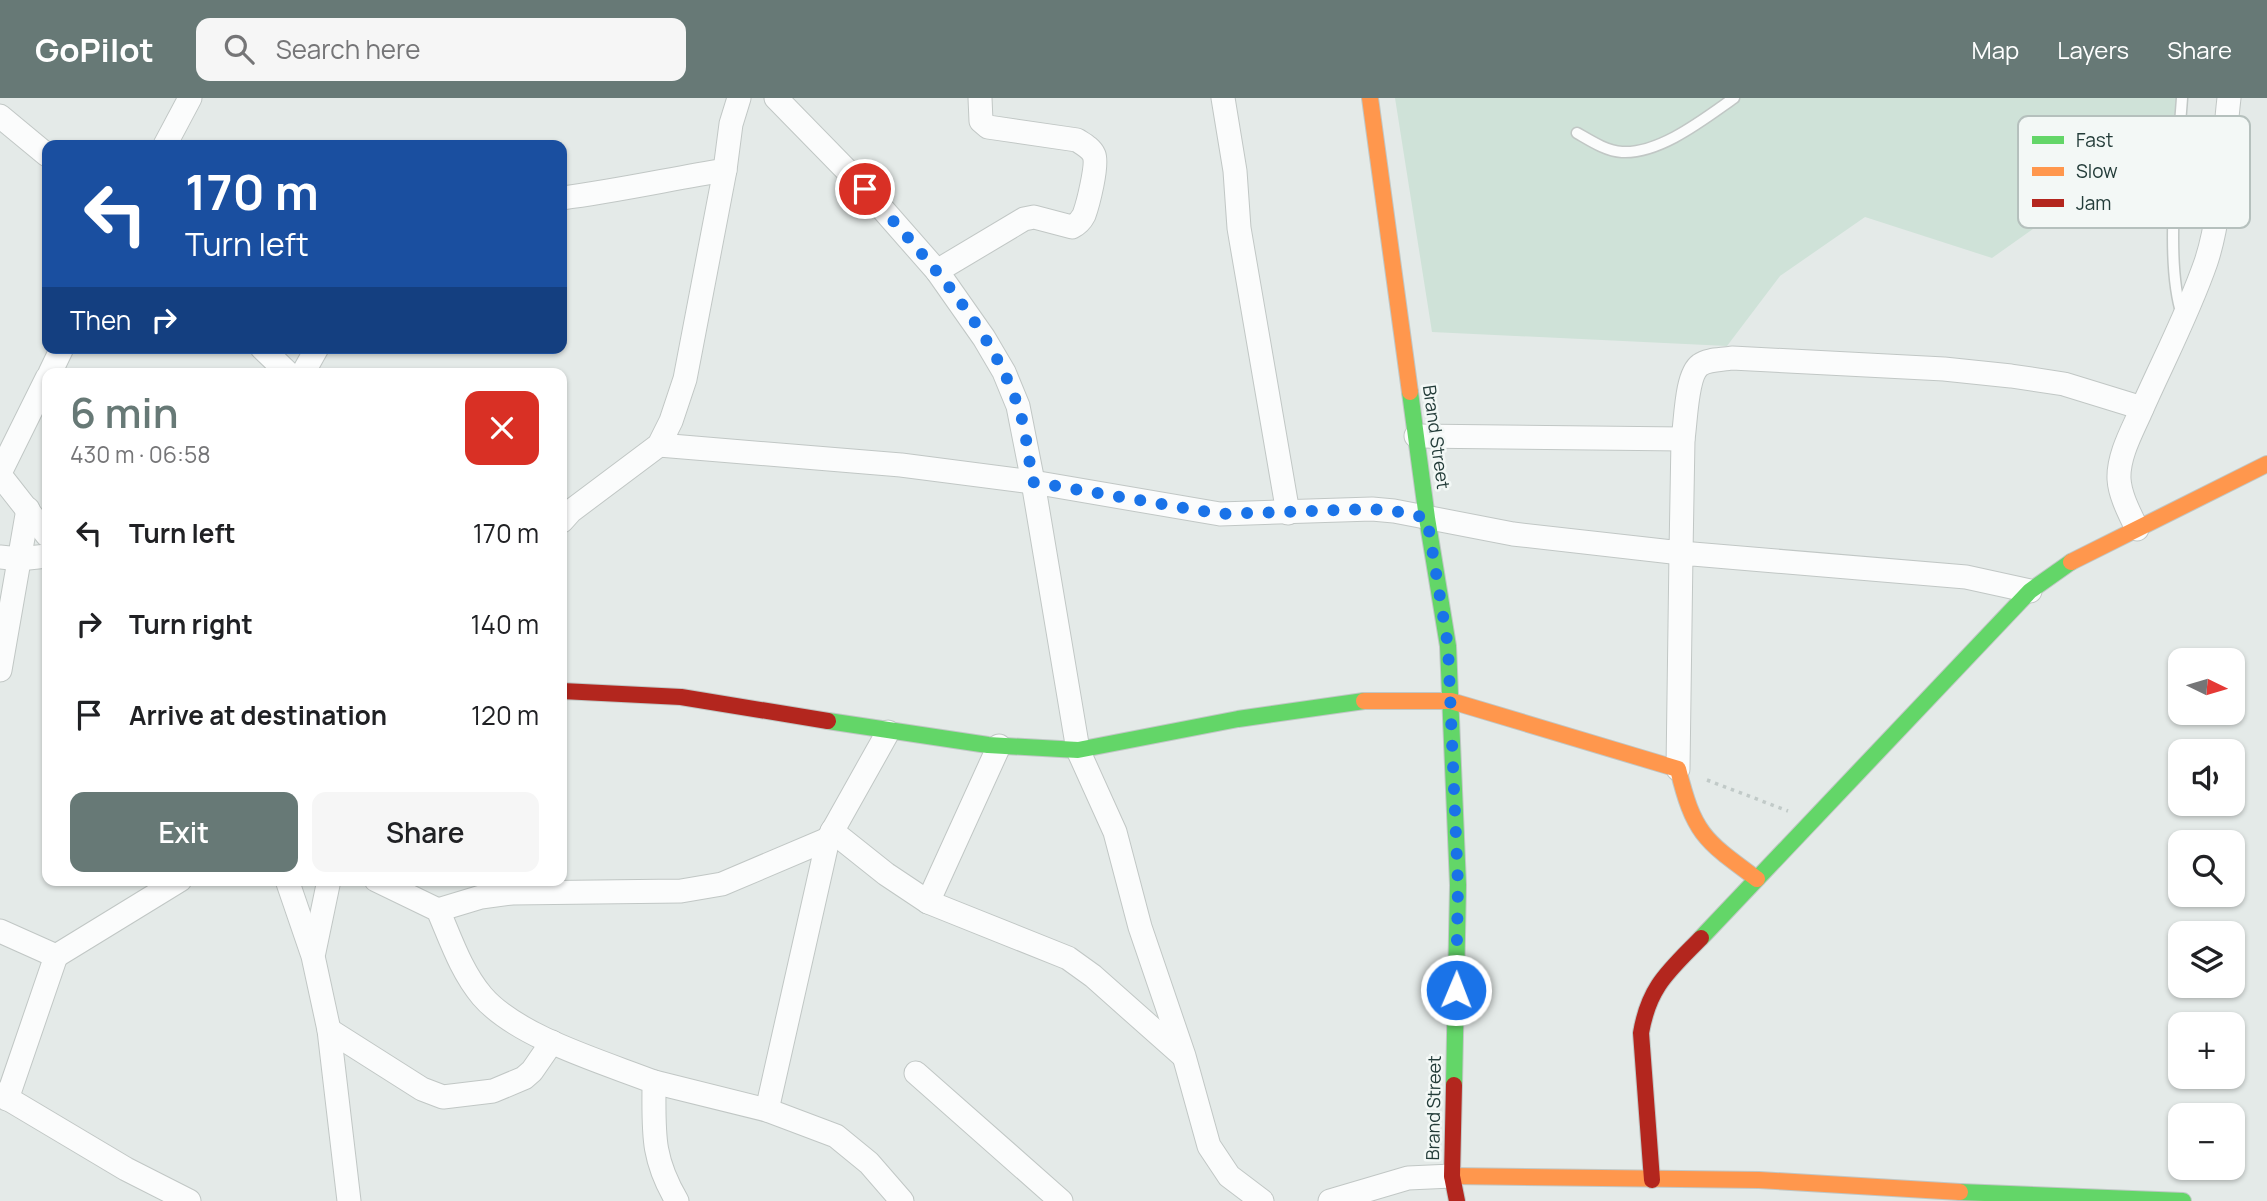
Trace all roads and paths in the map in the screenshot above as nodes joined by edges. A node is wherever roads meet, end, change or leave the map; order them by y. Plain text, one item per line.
1 (190, 98) edge
2 (739, 98) edge
3 (776, 98) edge
4 (979, 98) edge
5 (1223, 98) edge
6 (1370, 98) edge
7 (1734, 98) edge
8 (2182, 98) edge
9 (2228, 98) edge
10 (0, 116) edge
11 (2181, 116) edge
12 (2226, 116) edge
13 (1577, 133) dead end
14 (168, 140) edge
15 (42, 151) edge
16 (725, 170) junction
17 (567, 197) edge
18 (2174, 228) edge
19 (2214, 228) edge
20 (937, 271) junction
21 (2183, 318) junction
22 (268, 354) edge
23 (283, 368) edge
24 (42, 388) edge
25 (2142, 408) junction
26 (1416, 436) junction
27 (1683, 439) junction
28 (659, 445) junction
29 (2267, 464) edge
30 (0, 474) edge
31 (1033, 482) junction
32 (28, 509) junction
33 (567, 512) edge
34 (1288, 513) junction
35 (1427, 518) junction
36 (42, 528) edge
37 (2137, 529) junction
38 (1681, 553) junction
39 (42, 556) edge
40 (9, 558) edge
41 (2030, 591) junction
42 (0, 670) edge
43 (567, 691) edge
44 (1451, 701) junction
45 (888, 732) junction
46 (999, 746) junction
47 (1078, 750) junction
48 (1678, 769) junction
49 (1813, 820) junction
50 (830, 835) junction
51 (1757, 879) junction
52 (170, 886) edge
53 (289, 886) edge
54 (328, 886) edge
55 (388, 886) edge
56 (928, 902) junction
57 (438, 910) junction
58 (0, 931) edge
59 (56, 956) junction
60 (313, 956) junction
61 (329, 1030) junction
62 (552, 1042) junction
63 (1184, 1056) junction
64 (916, 1073) dead end
65 (654, 1082) junction
66 (4, 1096) edge
67 (767, 1110) junction
68 (1452, 1176) junction
69 (1652, 1180) junction
70 (1874, 1194) edge
71 (1354, 1198) edge
72 (189, 1201) edge
73 (349, 1201) edge
74 (677, 1201) edge
75 (902, 1201) edge
76 (1062, 1201) edge
77 (1262, 1201) edge
78 (1330, 1201) edge
79 (1457, 1201) edge
80 (2183, 1201) edge

1 - 14 street
2 - 16 street
3 - 20 street
4 - 20 street
5 - 34 street
6 - 26 street, Brand Street
7 - 13 lane
8 - 11 lane
9 - 12 street
10 - 15 street
16 - 17 street
16 - 28 street
18 - 21 lane
19 - 21 street
20 - 31 street
21 - 25 street
22 - 23 street
24 - 30 street
25 - 27 street
25 - 37 street
26 - 27 street
26 - 35 street, Brand Street
27 - 38 street
28 - 31 street
28 - 33 street
29 - 37 street
30 - 32 street
31 - 34 street
31 - 47 street
32 - 36 street
32 - 40 street
34 - 35 street
35 - 38 street
35 - 44 street, Brand Street
37 - 41 street
38 - 41 street
38 - 48 street
39 - 40 street
40 - 42 street
41 - 49 street
43 - 45 street
44 - 47 street
44 - 48 street
44 - 68 street, Brand Street
45 - 46 street
45 - 50 street
46 - 47 street
46 - 56 street
47 - 63 street
48 - 49 path
48 - 51 street
49 - 51 street
50 - 56 street
50 - 57 street
50 - 67 street
51 - 69 street
52 - 59 street
53 - 60 street
54 - 60 street
55 - 57 street
56 - 63 street
57 - 62 street
58 - 59 street
59 - 66 street
60 - 61 street
61 - 62 street
61 - 73 street
62 - 65 street
63 - 77 street
64 - 76 street
65 - 67 street
65 - 74 street
66 - 72 street
67 - 75 street
68 - 69 street
68 - 71 street
68 - 79 street, Brand Street
69 - 70 street
70 - 80 street
71 - 78 street

